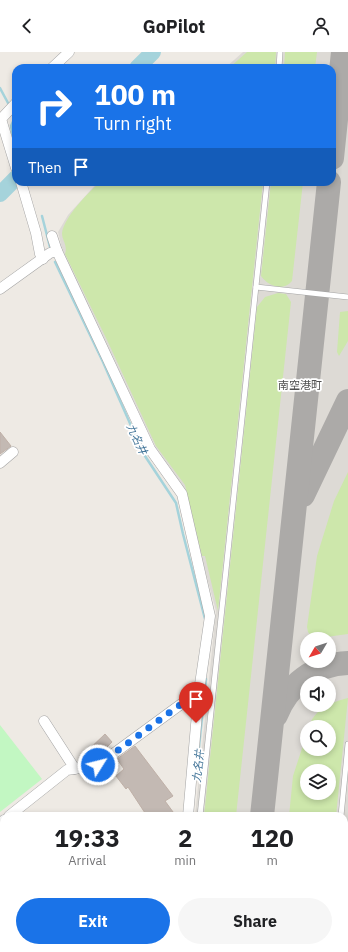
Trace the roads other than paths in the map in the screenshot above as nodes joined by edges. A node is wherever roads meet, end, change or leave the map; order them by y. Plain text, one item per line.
1 (69, 52) edge
2 (280, 52) edge
3 (56, 64) edge
4 (278, 64) edge
5 (12, 107) edge
6 (12, 154) edge
7 (22, 186) edge
8 (267, 186) edge
9 (52, 236) dead end
10 (57, 251) junction
11 (43, 259) junction
12 (256, 287) junction
13 (0, 289) edge
14 (348, 297) edge
15 (14, 452) dead end
16 (0, 463) edge
17 (199, 691) junction
18 (44, 721) dead end
19 (348, 744) edge
20 (75, 769) junction
21 (345, 798) edge
22 (15, 812) edge
23 (188, 812) edge
24 (200, 812) edge
25 (342, 812) edge

1 - 3 street
2 - 4 lane
5 - 6 street
7 - 11 street
8 - 12 lane
9 - 10 street
10 - 11 street
10 - 17 street
11 - 13 street
12 - 14 lane
12 - 24 lane
15 - 16 street
17 - 20 street
17 - 23 street
18 - 20 street
19 - 21 lane
20 - 22 street
21 - 25 lane

